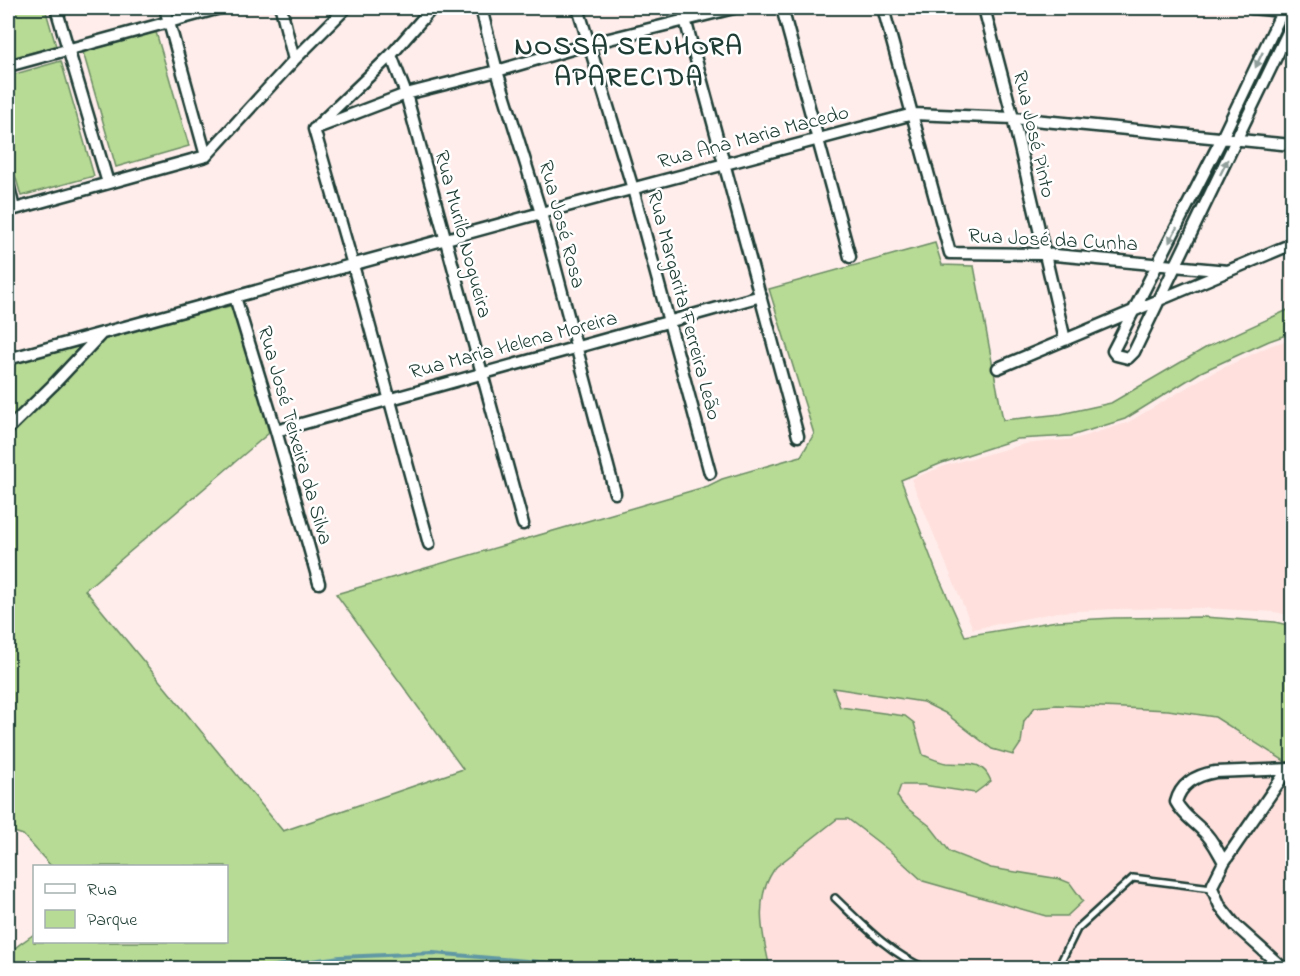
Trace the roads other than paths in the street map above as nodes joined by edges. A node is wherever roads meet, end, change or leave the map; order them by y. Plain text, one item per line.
1 (56, 8) edge
2 (165, 8) edge
3 (220, 8) edge
4 (281, 8) edge
5 (346, 8) edge
6 (432, 8) edge
7 (481, 8) edge
8 (578, 8) edge
9 (682, 8) edge
10 (734, 8) edge
11 (782, 8) edge
12 (883, 8) edge
13 (984, 8) edge
14 (1251, 8) edge
15 (1287, 10) edge
16 (169, 21) junction
17 (686, 21) junction
18 (1293, 24) edge
19 (590, 44) junction
20 (68, 48) junction
21 (391, 55) junction
22 (294, 60) junction
23 (8, 66) edge
24 (497, 71) junction
25 (406, 94) junction
26 (913, 114) junction
27 (1012, 118) junction
28 (314, 129) junction
29 (818, 138) junction
30 (1222, 138) junction
31 (1237, 140) junction
32 (1293, 145) edge
33 (206, 156) junction
34 (725, 163) junction
35 (8, 183) edge
36 (108, 183) junction
37 (633, 189) junction
38 (11, 210) edge
39 (541, 213) junction
40 (446, 240) junction
41 (1293, 244) edge
42 (1044, 254) junction
43 (850, 257) dead end
44 (1159, 265) junction
45 (353, 266) junction
46 (1175, 267) junction
47 (1228, 271) junction
48 (761, 296) junction
49 (235, 297) junction
50 (1158, 302) junction
51 (1136, 310) junction
52 (669, 321) junction
53 (102, 332) junction
54 (1065, 340) junction
55 (576, 348) junction
56 (8, 359) edge
57 (998, 368) dead end
58 (482, 373) junction
59 (390, 398) junction
60 (8, 429) edge
61 (276, 431) junction
62 (798, 436) dead end
63 (710, 473) dead end
64 (615, 493) dead end
65 (523, 524) dead end
66 (429, 544) dead end
67 (319, 583) dead end
68 (1290, 769) edge
69 (1224, 862) junction
70 (1212, 888) junction
71 (835, 898) dead end
72 (925, 969) edge
73 (1058, 969) edge
74 (1283, 969) edge

1 - 20 street
2 - 16 street
3 - 16 street
4 - 22 street
5 - 22 street
6 - 21 street
7 - 24 street, Rua José Rosa
8 - 19 street, Rua Margarita Ferreira Leão
9 - 17 street
10 - 17 street
11 - 29 street
12 - 26 street, Rua José da Cunha
13 - 27 street, Rua José Pinto
14 - 15 street
15 -> 30 street
16 - 20 street
16 - 33 street
17 - 19 street
17 - 34 street
18 - 31 street
19 - 24 street
19 - 37 street, Rua Margarita Ferreira Leão
20 - 23 street
20 - 36 street
21 - 25 street, Rua Murilo Nogueira
21 - 28 street
22 - 33 street
24 - 25 street
24 - 39 street, Rua José Rosa
25 - 28 street
25 - 40 street, Rua Murilo Nogueira
26 - 27 street, Rua Ana Maria Macedo
26 - 29 street, Rua Ana Maria Macedo
26 - 42 street, Rua José da Cunha
27 - 30 street, Rua Ana Maria Macedo
27 - 42 street, Rua José Pinto
28 - 45 street
29 - 34 street, Rua Ana Maria Macedo
29 - 43 street
30 - 31 street, Rua Ana Maria Macedo
30 -> 44 street
31 - 32 street, Rua Ana Maria Macedo
46 -> 31 street
33 - 36 street
34 - 37 street, Rua Ana Maria Macedo
34 - 48 street
35 - 38 street
36 - 38 street
37 - 39 street, Rua Ana Maria Macedo
37 - 52 street, Rua Margarita Ferreira Leão
39 - 40 street, Rua Ana Maria Macedo
39 - 55 street, Rua José Rosa
40 - 45 street, Rua Ana Maria Macedo
40 - 58 street, Rua Murilo Nogueira
41 - 47 street
42 - 44 street, Rua José da Cunha
42 - 54 street, Rua José Pinto
44 - 46 street, Rua José da Cunha
44 - 51 street
45 - 49 street, Rua Ana Maria Macedo
45 - 59 street
46 - 47 street, Rua José da Cunha
46 - 50 street
47 - 50 street
48 - 52 street, Rua Maria Helena Moreira
48 - 62 street
49 - 53 street, Rua Ana Maria Macedo
49 - 61 street, Rua José Teixeira da Silva
50 - 51 street
50 - 51 street
51 - 54 street
52 - 55 street, Rua Maria Helena Moreira
52 - 63 street, Rua Margarita Ferreira Leão
53 - 56 street, Rua Ana Maria Macedo
53 - 60 street
54 - 57 street
55 - 58 street, Rua Maria Helena Moreira
55 - 64 street, Rua José Rosa
58 - 59 street, Rua Maria Helena Moreira
58 - 65 street, Rua Murilo Nogueira
59 - 61 street, Rua Maria Helena Moreira
59 - 66 street
61 - 67 street, Rua José Teixeira da Silva
68 - 69 street
68 - 69 street
69 - 70 street
70 - 73 lane
70 - 74 street
71 - 72 lane

